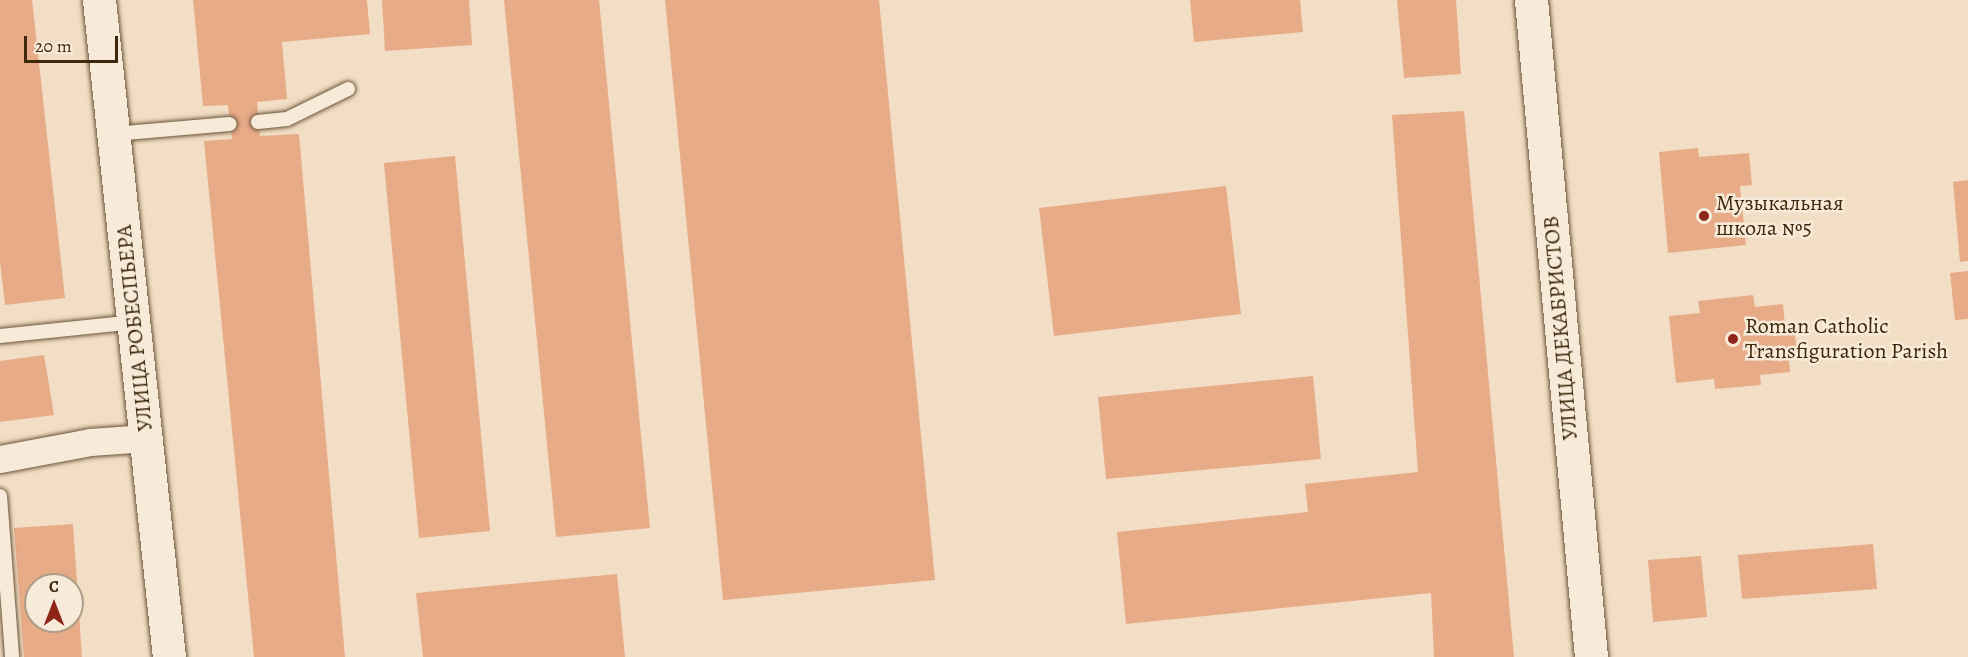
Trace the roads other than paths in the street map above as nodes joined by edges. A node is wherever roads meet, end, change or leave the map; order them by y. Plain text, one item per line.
1 (99, 0) edge
2 (1531, 0) edge
3 (348, 89) dead end
4 (258, 122) dead end
5 (230, 124) dead end
6 (114, 134) junction
7 (135, 322) junction
8 (0, 337) edge
9 (147, 438) junction
10 (0, 459) edge
11 (0, 496) edge
12 (12, 657) edge
13 (170, 657) edge
14 (1591, 657) edge

1 - 6 main road, УЛИЦА РОБЕСПЬЕРА
2 - 14 main road, УЛИЦА ДЕКАБРИСТОВ
3 - 4 lane
5 - 6 lane
6 - 7 main road, УЛИЦА РОБЕСПЬЕРА
7 - 8 lane
7 - 9 main road, УЛИЦА РОБЕСПЬЕРА
9 - 10 street
9 - 13 main road, УЛИЦА РОБЕСПЬЕРА
11 - 12 lane

